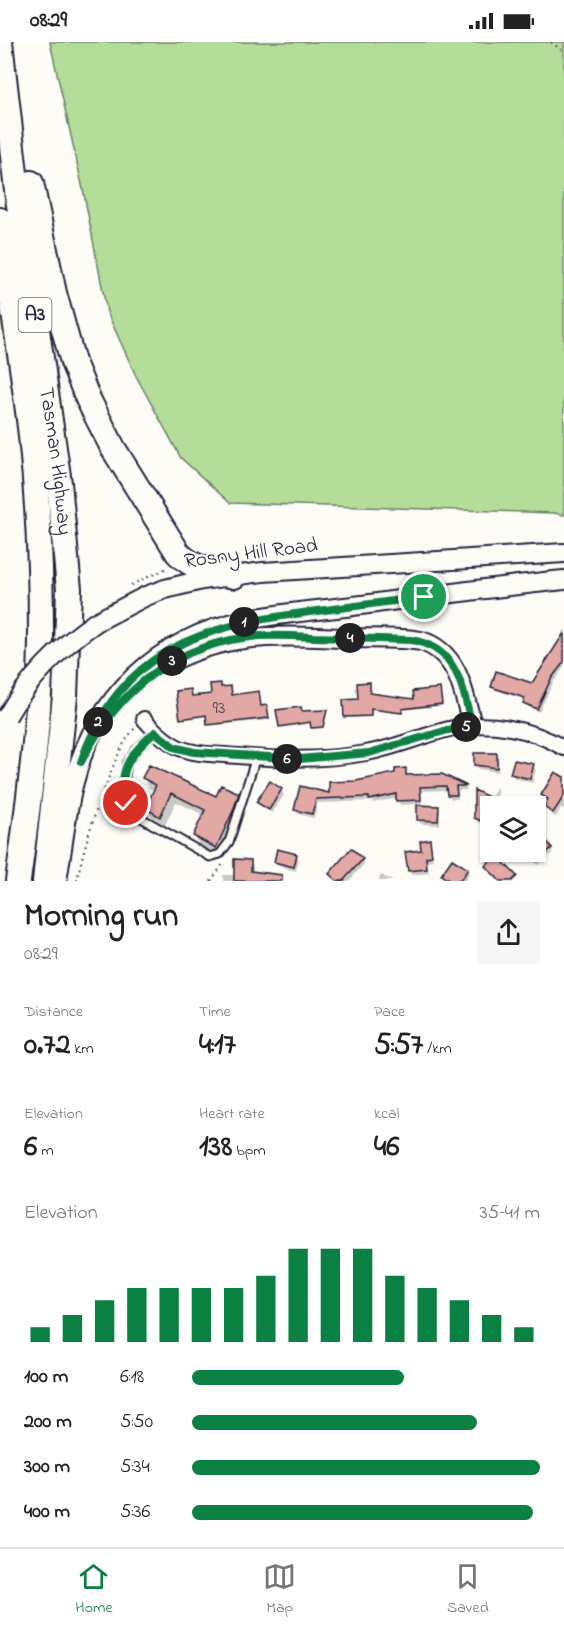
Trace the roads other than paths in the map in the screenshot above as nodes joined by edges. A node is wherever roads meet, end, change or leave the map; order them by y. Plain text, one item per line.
1 (2, 42) edge
2 (0, 220) edge
3 (564, 553) edge
4 (234, 576) junction
5 (564, 580) edge
6 (144, 719) road end
7 (4, 722) edge
8 (472, 726) junction
9 (155, 732) junction
10 (564, 748) edge
11 (256, 757) junction
12 (81, 762) junction
13 (18, 881) edge
14 (45, 881) edge
15 (57, 881) edge

1 - 4 highway
1 - 14 highway, Tasman Highway / A3
2 - 13 highway, Tasman Highway / A3
3 - 4 main road, Rosny Hill Road
4 - 7 main road, Rosny Hill Road, bridge
5 - 12 main road
6 - 9 street
8 - 10 street
8 - 11 street
8 - 12 main road
9 - 11 street
9 - 11 lane
12 - 15 main road

